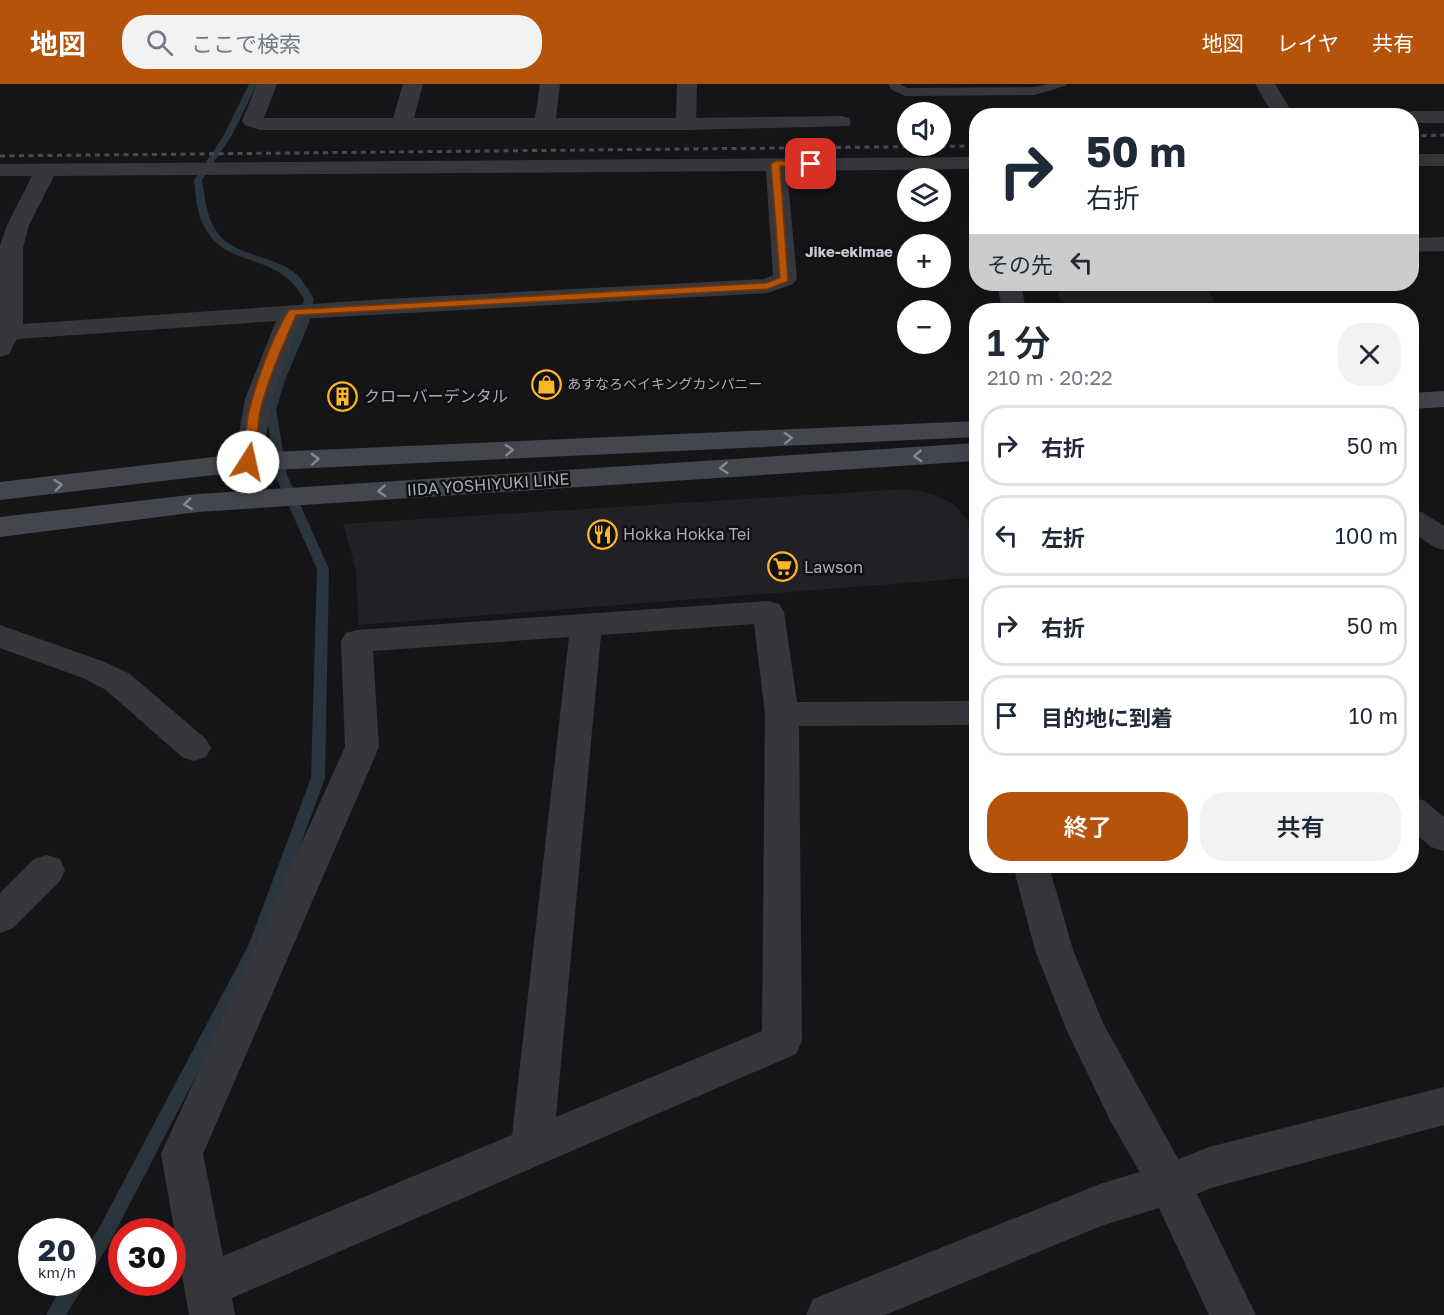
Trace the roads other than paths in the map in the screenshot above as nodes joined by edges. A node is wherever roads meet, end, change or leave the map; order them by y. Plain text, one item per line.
1 (267, 84) edge
2 (413, 84) edge
3 (550, 84) edge
4 (687, 84) edge
5 (894, 84) edge
6 (951, 84) edge
7 (1061, 84) edge
8 (1265, 84) edge
9 (974, 92) junction
10 (1280, 108) edge
11 (1419, 117) edge
12 (1444, 117) edge
13 (842, 122) dead end
14 (545, 123) junction
15 (402, 124) junction
16 (686, 124) junction
17 (1419, 160) edge
18 (1444, 160) edge
19 (969, 163) edge
20 (776, 164) junction
21 (0, 170) edge
22 (46, 170) junction
23 (1444, 244) edge
24 (1419, 245) edge
25 (292, 312) junction
26 (3, 338) edge
27 (1444, 399) edge
28 (1419, 401) edge
29 (1444, 420) edge
30 (1419, 422) edge
31 (969, 429) edge
32 (969, 452) edge
33 (248, 462) junction
34 (0, 491) edge
35 (1419, 524) edge
36 (0, 527) edge
37 (1444, 540) edge
38 (586, 625) junction
39 (0, 636) edge
40 (969, 713) edge
41 (782, 714) junction
42 (195, 748) dead end
43 (1419, 817) edge
44 (1444, 837) edge
45 (47, 870) dead end
46 (1032, 873) edge
47 (0, 917) edge
48 (1444, 1106) edge
49 (532, 1148) junction
50 (1170, 1185) junction
51 (209, 1301) edge
52 (829, 1315) edge
53 (1233, 1315) edge

1 - 15 street
2 - 15 street
3 - 14 street
4 - 16 street
5 - 9 lane
6 - 9 lane
7 - 9 lane
8 - 10 street
11 - 12 street
13 - 16 street
14 - 15 street
14 - 16 street
17 - 18 street
19 - 20 street
20 - 22 street
20 - 25 street
21 - 22 street
22 - 26 street
23 - 24 street
25 - 26 street
25 - 33 street
27 - 28 main road
29 - 30 main road
33 -> 31 main road, IIDA YOSHIYUKI LINE
32 -> 36 main road, IIDA YOSHIYUKI LINE
34 -> 33 main road, IIDA YOSHIYUKI LINE
35 - 37 street
38 - 41 street
38 - 49 street
38 - 51 street
39 - 42 street
40 - 41 street
41 - 49 street
43 - 44 street
45 - 47 street
46 - 50 street
48 - 50 street
49 - 51 street
50 - 52 street
50 - 53 street

